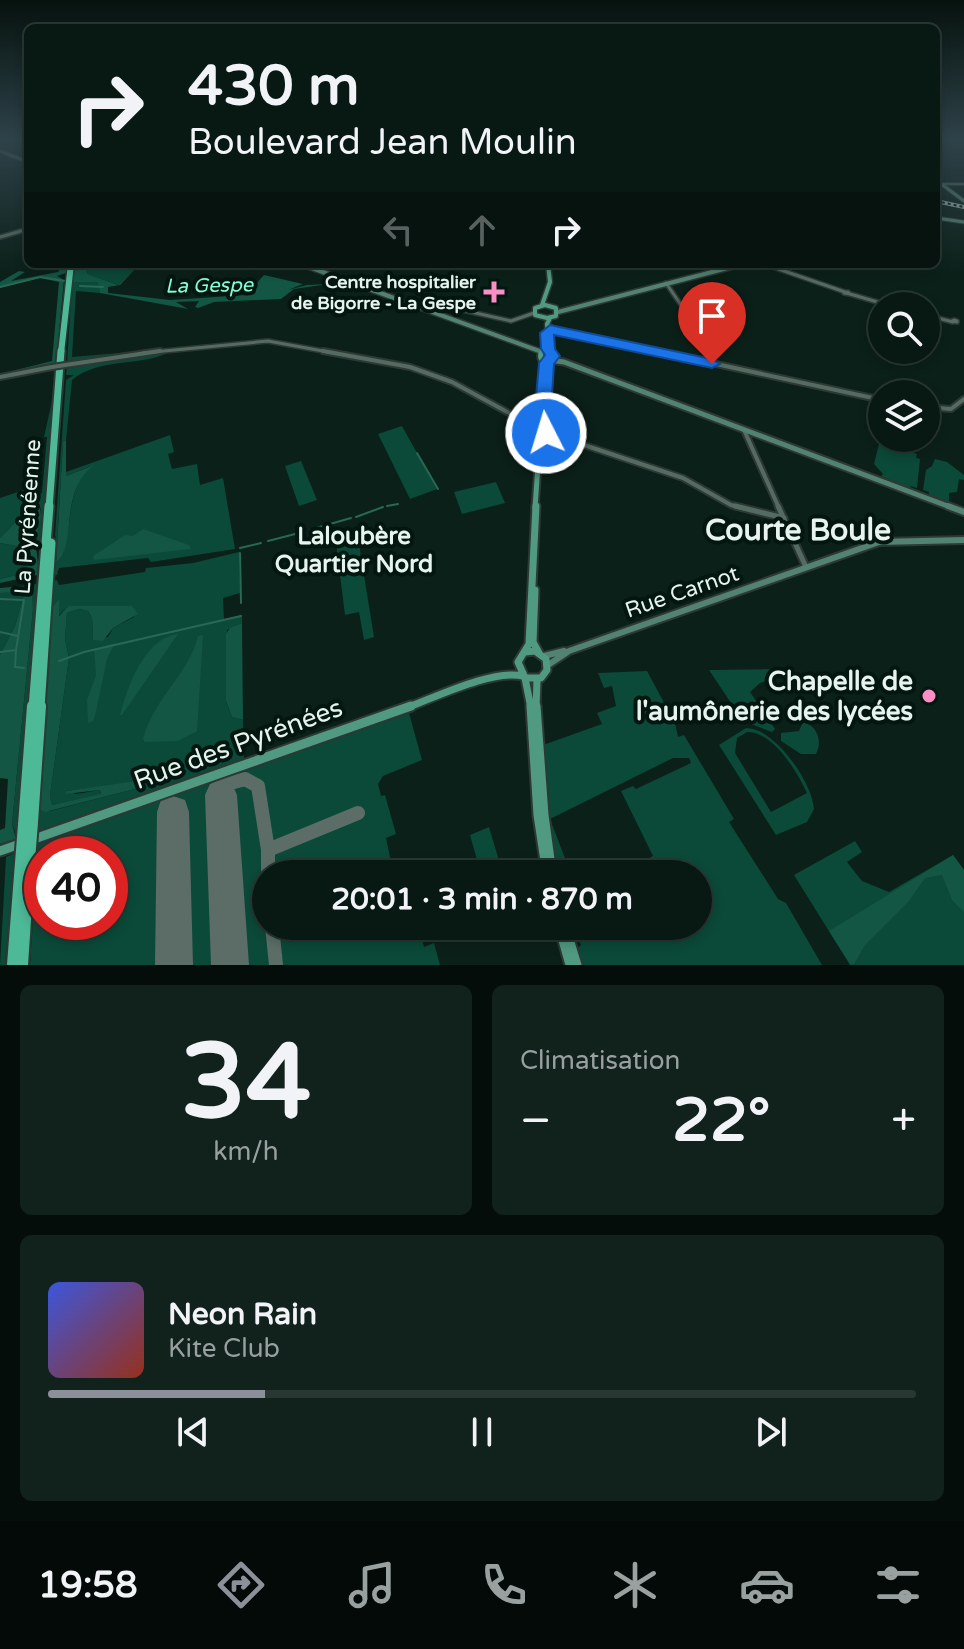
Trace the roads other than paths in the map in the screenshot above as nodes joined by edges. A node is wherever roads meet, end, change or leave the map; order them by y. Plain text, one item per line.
1 (943, 184) edge
2 (964, 201) edge
3 (940, 219) edge
4 (964, 222) edge
5 (24, 230) edge
6 (0, 237) edge
7 (71, 268) edge
8 (312, 268) edge
9 (549, 268) edge
10 (550, 268) edge
11 (727, 268) edge
12 (776, 268) edge
13 (666, 283) junction
14 (868, 299) edge
15 (542, 305) junction
16 (555, 308) junction
17 (423, 310) junction
18 (538, 316) junction
19 (940, 318) edge
20 (964, 319) edge
21 (548, 321) junction
22 (955, 322) junction
23 (962, 325) dead end
24 (554, 329) junction
25 (547, 333) junction
26 (546, 356) junction
27 (712, 364) junction
28 (0, 377) edge
29 (868, 397) edge
30 (964, 399) edge
31 (940, 407) edge
32 (744, 430) junction
33 (540, 431) junction
34 (964, 512) edge
35 (784, 518) junction
36 (964, 540) edge
37 (806, 567) junction
38 (569, 651) junction
39 (525, 652) junction
40 (542, 654) junction
41 (518, 662) junction
42 (548, 665) junction
43 (524, 677) junction
44 (490, 679) junction
45 (537, 680) junction
46 (27, 836) edge
47 (0, 851) edge
48 (547, 860) edge
49 (549, 860) edge
50 (24, 870) edge
51 (24, 896) edge
52 (563, 940) edge
53 (569, 940) edge
54 (13, 965) edge
55 (22, 965) edge
56 (570, 965) edge
57 (577, 965) edge

1 - 2 main road
3 - 4 main road
5 - 6 street
7 - 46 highway, La Pyrénéenne, bridge
8 - 17 main road
9 - 15 main road
10 - 16 main road
11 - 13 main road
12 - 14 street
13 - 16 main road
13 - 27 street
15 - 16 main road
15 - 18 main road
16 - 21 main road
17 - 18 street
17 - 26 main road
18 - 21 main road
18 - 26 main road
19 - 22 street
20 - 22 street
21 - 24 street
21 - 25 main road
22 - 23 street
24 - 25 street
24 - 27 street
25 - 26 main road
26 - 32 main road
26 - 33 main road
27 - 29 street
28 - 33 street, bridge
30 - 31 street
32 - 34 main road
32 - 35 street
33 - 35 street
33 - 39 main road
33 - 40 main road
35 - 37 street
36 - 37 main road, Rue Carnot
37 - 38 main road, Rue Carnot
38 - 40 main road, Rue Carnot
38 - 42 main road, Rue Carnot
39 - 40 main road
39 - 41 main road
40 - 42 main road
41 - 43 main road
41 - 44 main road
42 - 45 main road
43 - 44 main road
43 - 45 main road
43 - 48 main road
44 - 47 main road, Rue des Pyrénées
45 - 49 main road
50 - 54 highway, La Pyrénéenne
51 - 55 highway, La Pyrénéenne
52 - 56 main road
53 - 57 main road

